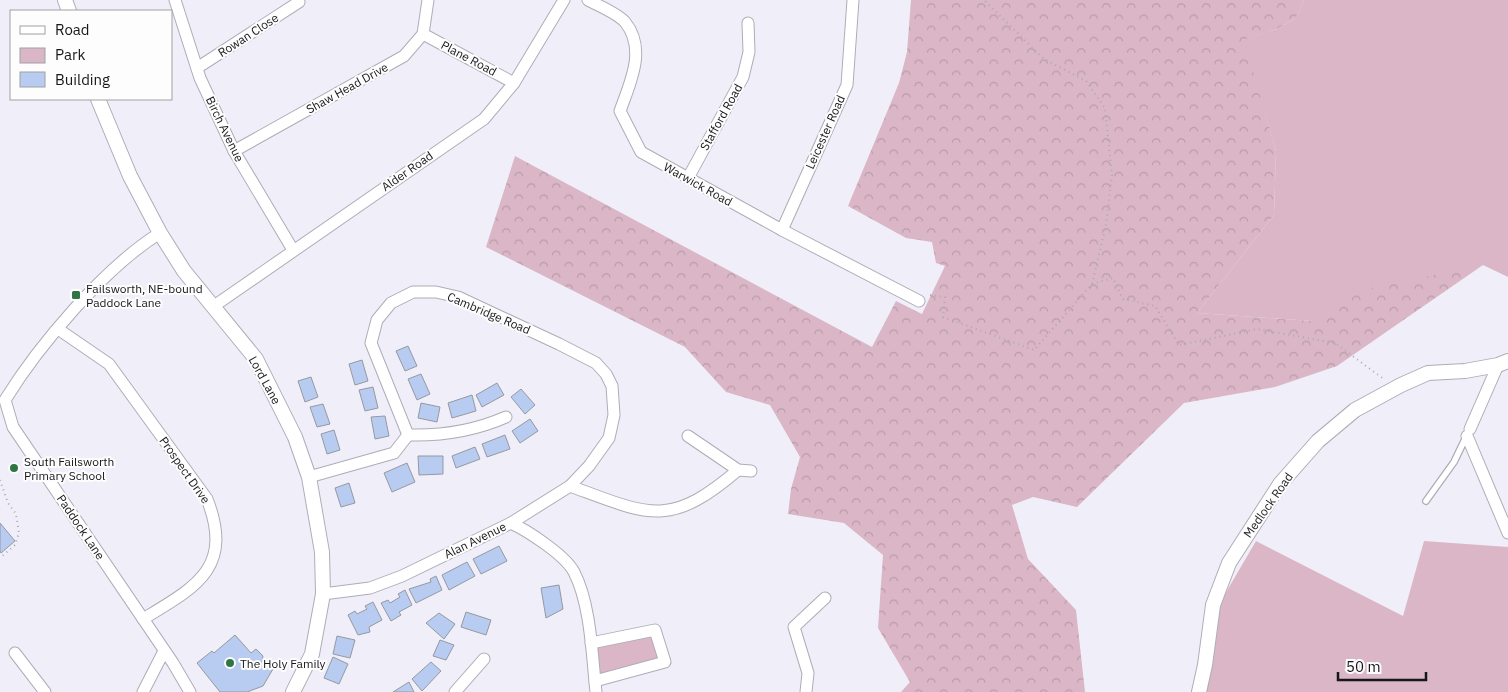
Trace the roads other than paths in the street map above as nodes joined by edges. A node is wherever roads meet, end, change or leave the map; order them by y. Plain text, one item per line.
1 (175, 0) edge
2 (428, 0) edge
3 (564, 0) edge
4 (588, 0) edge
5 (853, 0) edge
6 (300, 2) dead end
7 (748, 24) dead end
8 (423, 34) junction
9 (197, 68) junction
10 (514, 83) junction
11 (98, 100) edge
12 (234, 151) junction
13 (688, 178) junction
14 (782, 230) junction
15 (160, 234) junction
16 (292, 250) junction
17 (919, 301) road end
18 (214, 306) junction
19 (58, 329) junction
20 (1503, 363) edge
21 (2, 403) edge
22 (506, 418) dead end
23 (1469, 432) junction
24 (408, 435) junction
25 (688, 436) dead end
26 (738, 470) junction
27 (751, 471) dead end
28 (309, 477) junction
29 (570, 486) junction
30 (1426, 500) dead end
31 (511, 523) junction
32 (1508, 532) edge
33 (323, 594) junction
34 (825, 598) dead end
35 (143, 619) junction
36 (591, 643) junction
37 (164, 651) junction
38 (15, 653) dead end
39 (484, 659) dead end
40 (596, 686) edge
41 (45, 692) edge
42 (142, 692) edge
43 (190, 692) edge
44 (293, 692) edge
45 (455, 692) edge
46 (806, 692) edge
47 (1199, 692) edge

1 - 9 street, Birch Avenue
2 - 8 street
3 - 10 street, Alder Road
4 - 13 street, Warwick Road
5 - 14 street, Leicester Road
6 - 9 street, Rowan Close
7 - 13 street, Stafford Road
8 - 10 street, Plane Road
8 - 12 street, Shaw Head Drive
9 - 12 street, Birch Avenue
10 - 16 street, Alder Road
11 - 15 street, Lord Lane
12 - 16 street, Birch Avenue
13 - 14 street, Warwick Road
14 - 17 street, Warwick Road
15 - 18 street, Lord Lane
15 - 19 street, Paddock Lane
16 - 18 street, Alder Road
18 - 28 street, Lord Lane
19 - 21 street, Paddock Lane
19 - 35 street, Prospect Drive
20 - 23 street
20 - 47 street, Medlock Road
21 - 35 street, Paddock Lane
22 - 24 street
23 - 30 lane
23 - 32 street
24 - 28 street
24 - 29 street, Cambridge Road
25 - 26 street
26 - 27 street
26 - 29 street
28 - 33 street, Lord Lane
29 - 31 street, Cambridge Road
31 - 33 street, Alan Avenue
31 - 36 street, Alan Avenue
33 - 44 street, Lord Lane
34 - 46 street
35 - 37 street, Paddock Lane
36 - 40 street, Alan Avenue
36 - 40 street, Alan Avenue
37 - 42 street
37 - 43 street, Paddock Lane
38 - 41 street
39 - 45 street

